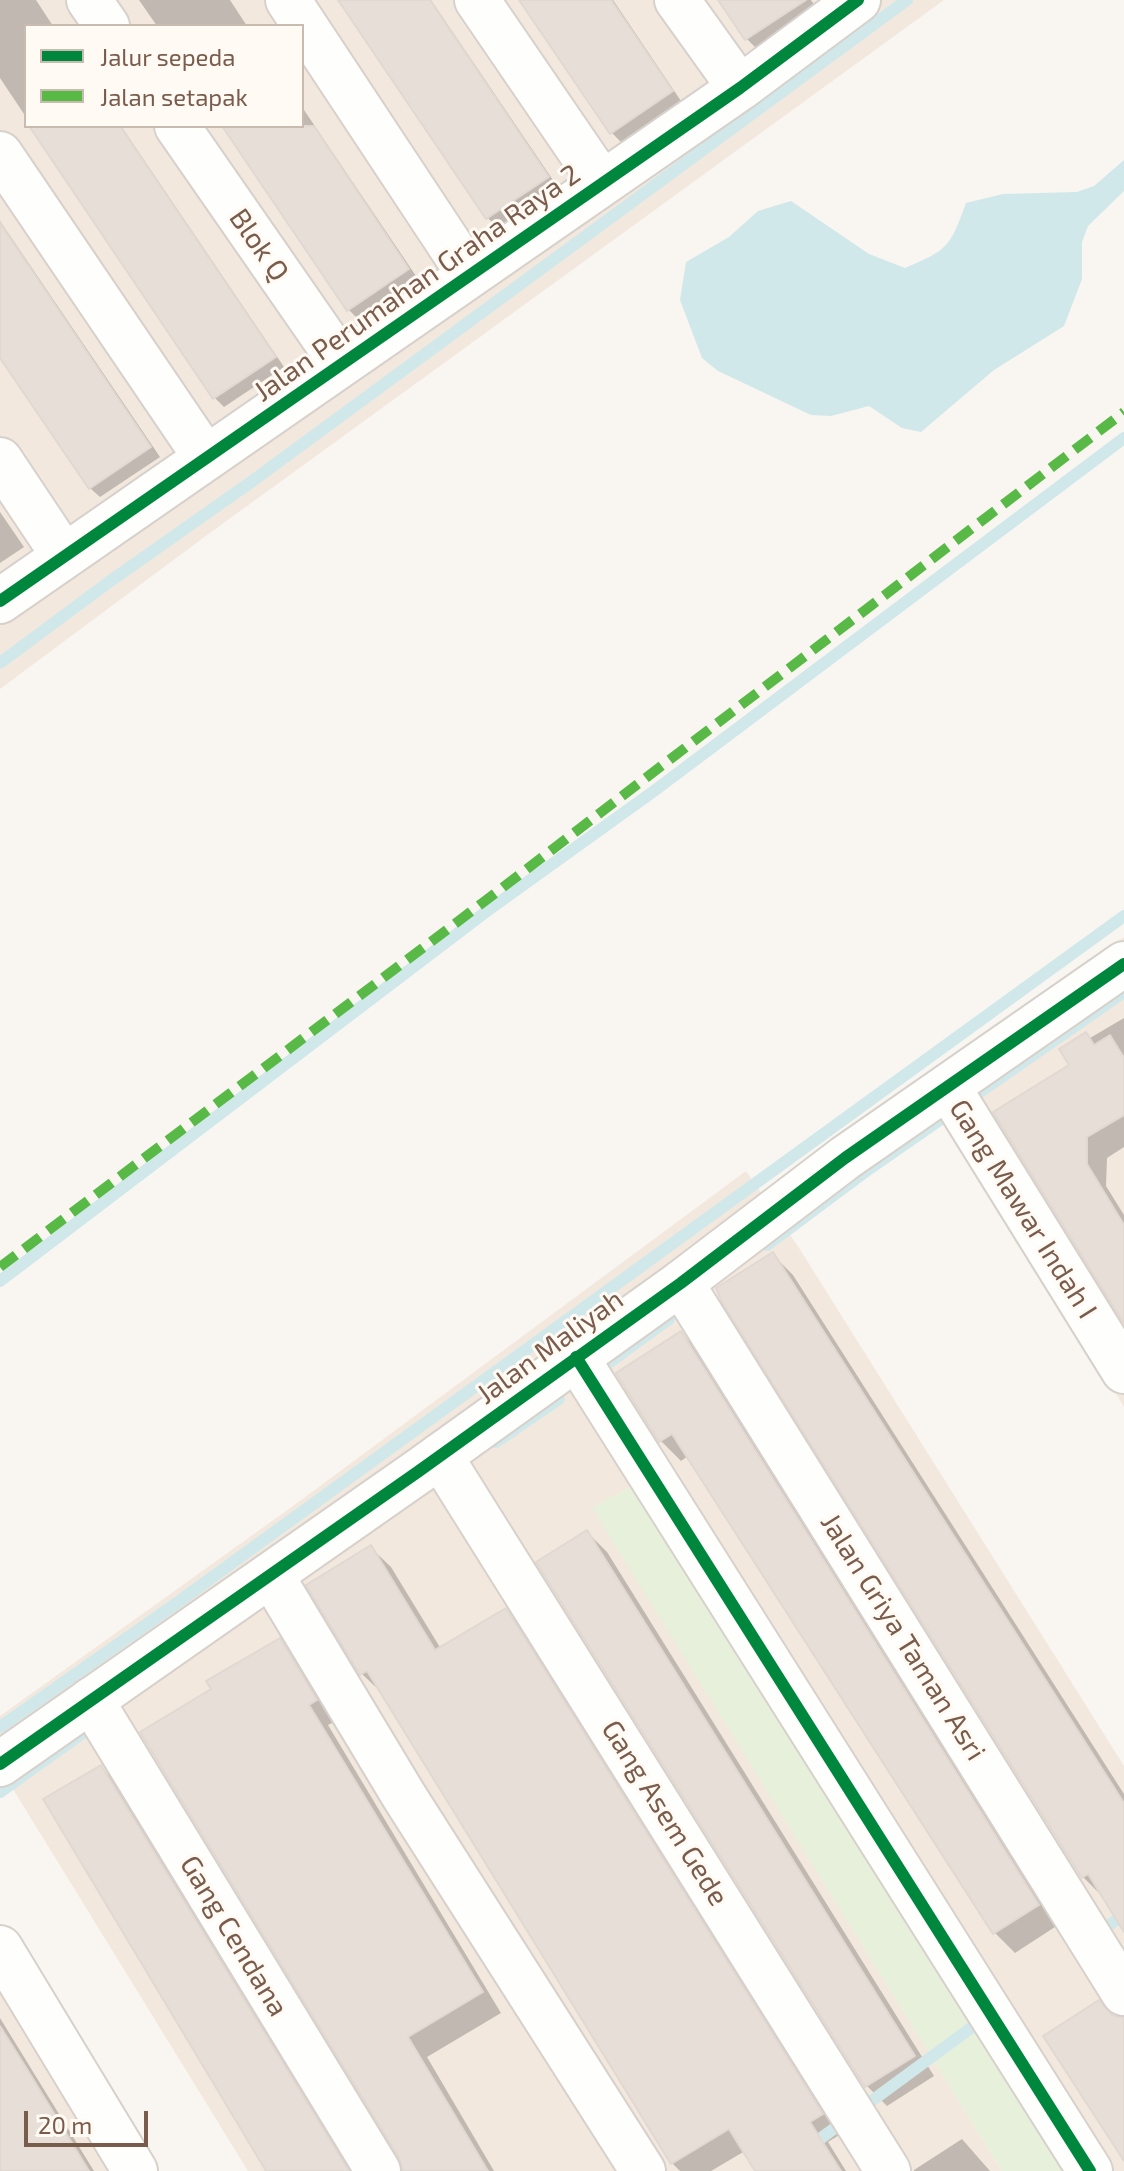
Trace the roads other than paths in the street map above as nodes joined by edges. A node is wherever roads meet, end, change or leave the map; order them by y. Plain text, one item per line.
1 (89, 0) edge
2 (288, 0) edge
3 (477, 0) edge
4 (677, 0) edge
5 (858, 0) edge
6 (106, 24) edge
7 (304, 24) edge
8 (304, 24) edge
9 (740, 88) junction
10 (178, 128) edge
11 (0, 154) edge
12 (602, 183) junction
13 (469, 274) junction
14 (342, 364) junction
15 (206, 458) junction
16 (0, 460) edge
17 (64, 556) junction
18 (0, 601) edge
19 (1124, 964) edge
20 (958, 1102) junction
21 (690, 1296) junction
22 (1124, 1371) edge
23 (586, 1372) junction
24 (439, 1478) junction
25 (279, 1589) junction
26 (98, 1713) junction
27 (0, 1764) edge
28 (0, 1948) edge
29 (1124, 1993) edge
30 (855, 2150) edge
31 (135, 2171) edge
32 (378, 2171) edge
33 (643, 2171) edge
34 (888, 2171) edge
35 (1090, 2171) edge

1 - 6 street
2 - 7 street, Jalan Perumahan Graha Raya 2
3 - 12 street
4 - 9 street
5 - 9 street, Jalan Perumahan Graha Raya 2
8 - 13 street, Jalan Perumahan Graha Raya 2
9 - 12 street, Jalan Perumahan Graha Raya 2
10 - 14 street, Blok Q
11 - 15 street
12 - 13 street, Jalan Perumahan Graha Raya 2
13 - 14 street, Jalan Perumahan Graha Raya 2
14 - 15 street, Jalan Perumahan Graha Raya 2
15 - 17 street, Jalan Perumahan Graha Raya 2
16 - 17 street
17 - 18 street, Jalan Perumahan Graha Raya 2
19 - 20 street, Jalan Maliyah
20 - 21 street, Jalan Maliyah
20 - 22 street, Gang Mawar Indah I
21 - 23 street, Jalan Maliyah
21 - 29 street, Jalan Griya Taman Asri
23 - 24 street, Jalan Maliyah
23 - 35 street
24 - 25 street, Jalan Maliyah
24 - 30 street, Gang Asem Gede
25 - 26 street, Jalan Maliyah
25 - 33 street
26 - 27 street, Jalan Maliyah
26 - 32 street, Gang Cendana
28 - 31 street
30 - 34 street, Gang Asem Gede

